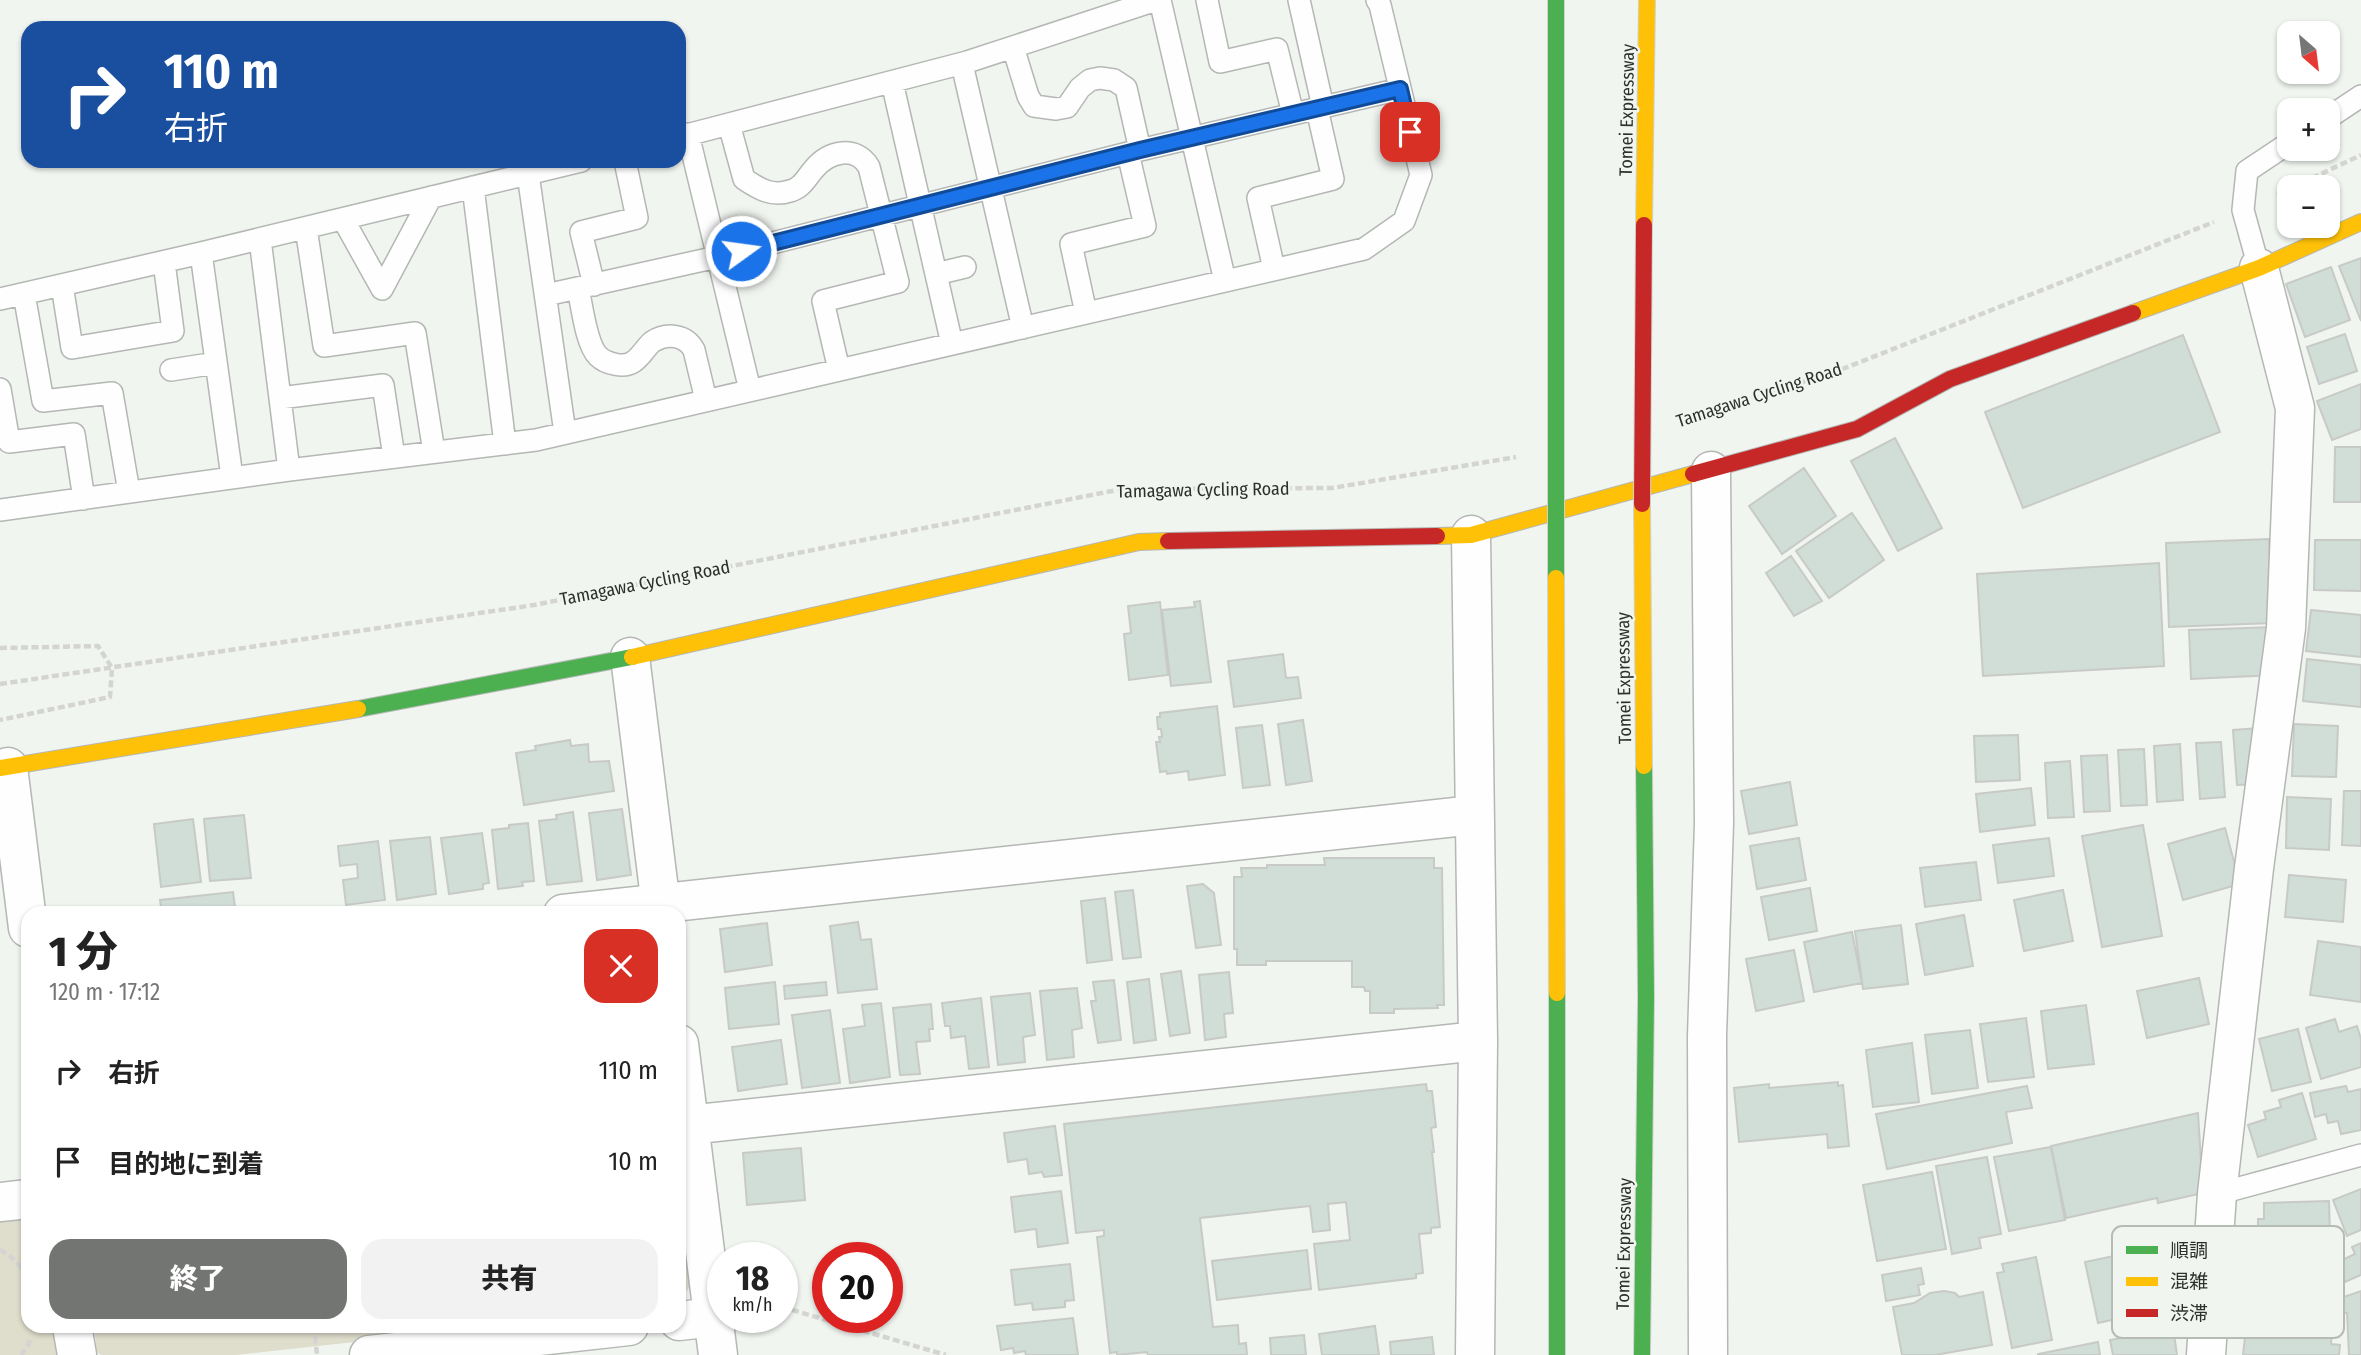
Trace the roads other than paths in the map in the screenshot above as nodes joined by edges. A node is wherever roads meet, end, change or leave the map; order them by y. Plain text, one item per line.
1 (1158, 0) edge
2 (1207, 0) edge
3 (1299, 0) edge
4 (1377, 0) edge
5 (1556, 0) edge
6 (1647, 0) edge
7 (1013, 47) junction
8 (962, 64) junction
9 (892, 82) junction
10 (1400, 89) junction
11 (2361, 96) edge
12 (1320, 108) junction
13 (2340, 110) edge
14 (1293, 114) junction
15 (729, 124) junction
16 (686, 135) edge
17 (1192, 138) junction
18 (686, 143) edge
19 (2277, 151) edge
20 (1134, 152) junction
21 (552, 168) edge
22 (627, 168) edge
23 (528, 174) junction
24 (473, 187) junction
25 (990, 188) junction
26 (431, 197) junction
27 (920, 206) junction
28 (881, 215) junction
29 (343, 219) junction
30 (2361, 222) edge
31 (306, 228) junction
32 (260, 239) junction
33 (201, 253) junction
34 (718, 257) junction
35 (164, 262) junction
36 (965, 267) dead end
37 (2259, 268) junction
38 (1274, 269) junction
39 (936, 274) junction
40 (1225, 281) junction
41 (62, 285) junction
42 (586, 287) junction
43 (24, 294) junction
44 (545, 295) junction
45 (0, 299) edge
46 (1086, 313) junction
47 (1023, 328) junction
48 (952, 344) junction
49 (216, 363) junction
50 (171, 370) dead end
51 (839, 370) junction
52 (0, 388) edge
53 (750, 390) junction
54 (280, 398) junction
55 (706, 400) junction
56 (565, 433) junction
57 (505, 444) junction
58 (434, 452) junction
59 (394, 457) junction
60 (289, 470) junction
61 (1711, 471) junction
62 (232, 477) junction
63 (129, 492) junction
64 (84, 499) junction
65 (0, 510) edge
66 (1471, 535) junction
67 (630, 657) junction
68 (4, 767) edge
69 (1475, 815) junction
70 (25, 906) edge
71 (661, 906) edge
72 (679, 906) edge
73 (1478, 1041) junction
74 (686, 1126) edge
75 (2361, 1154) edge
76 (686, 1158) edge
77 (2217, 1194) junction
78 (21, 1200) edge
79 (0, 1202) edge
80 (2215, 1226) edge
81 (696, 1319) edge
82 (73, 1333) edge
83 (566, 1333) edge
84 (77, 1355) edge
85 (369, 1355) edge
86 (718, 1355) edge
87 (1475, 1355) edge
88 (1557, 1355) edge
89 (1642, 1355) edge
90 (1708, 1355) edge

1 - 7 lane
1 - 17 lane
2 - 14 lane
3 - 12 lane
4 - 10 lane
5 - 88 main road, bridge
6 - 89 main road, Tomei Expressway, bridge
7 - 8 lane
7 - 20 lane
8 - 9 lane
8 - 25 lane
9 - 15 lane
9 - 27 lane
10 - 12 lane
10 - 38 lane
11 - 13 lane
12 - 14 lane
12 - 38 lane
14 - 17 lane
15 - 16 lane
15 - 28 lane
17 - 20 lane
17 - 40 lane
18 - 34 lane
19 - 37 lane
20 - 25 lane
20 - 46 lane
21 - 23 lane
22 - 42 lane
23 - 24 lane
23 - 44 lane
24 - 26 lane
24 - 57 lane
25 - 27 lane
25 - 47 lane
26 - 29 lane
26 - 29 lane
27 - 28 lane
27 - 39 lane
28 - 34 lane
28 - 51 lane
29 - 31 lane
30 - 37 main road
31 - 32 lane
31 - 58 lane
32 - 33 lane
32 - 54 lane
33 - 35 lane
33 - 49 lane
34 - 42 lane
34 - 53 lane
35 - 41 lane
35 - 41 lane
36 - 39 lane
37 - 61 main road
37 - 77 street
38 - 40 lane
39 - 48 lane
40 - 46 lane
41 - 43 lane
42 - 44 lane
42 - 55 lane
43 - 45 lane
43 - 63 lane
44 - 56 lane
46 - 47 lane
47 - 48 lane
48 - 51 lane
49 - 50 lane
49 - 62 lane
51 - 53 lane
52 - 64 lane
53 - 55 lane
54 - 59 lane
54 - 60 lane
55 - 56 lane
56 - 57 lane
57 - 58 lane
58 - 59 lane
59 - 60 lane
60 - 62 lane
61 - 66 main road
61 - 90 street
62 - 63 lane
63 - 64 lane
64 - 65 lane
66 - 67 main road
66 - 69 street
67 - 68 main road
67 - 71 street
68 - 70 street
69 - 72 street
69 - 73 street
73 - 74 street
73 - 87 street
75 - 77 lane
76 - 81 street
77 - 80 street
78 - 79 street
81 - 86 street
82 - 84 street
83 - 85 street

